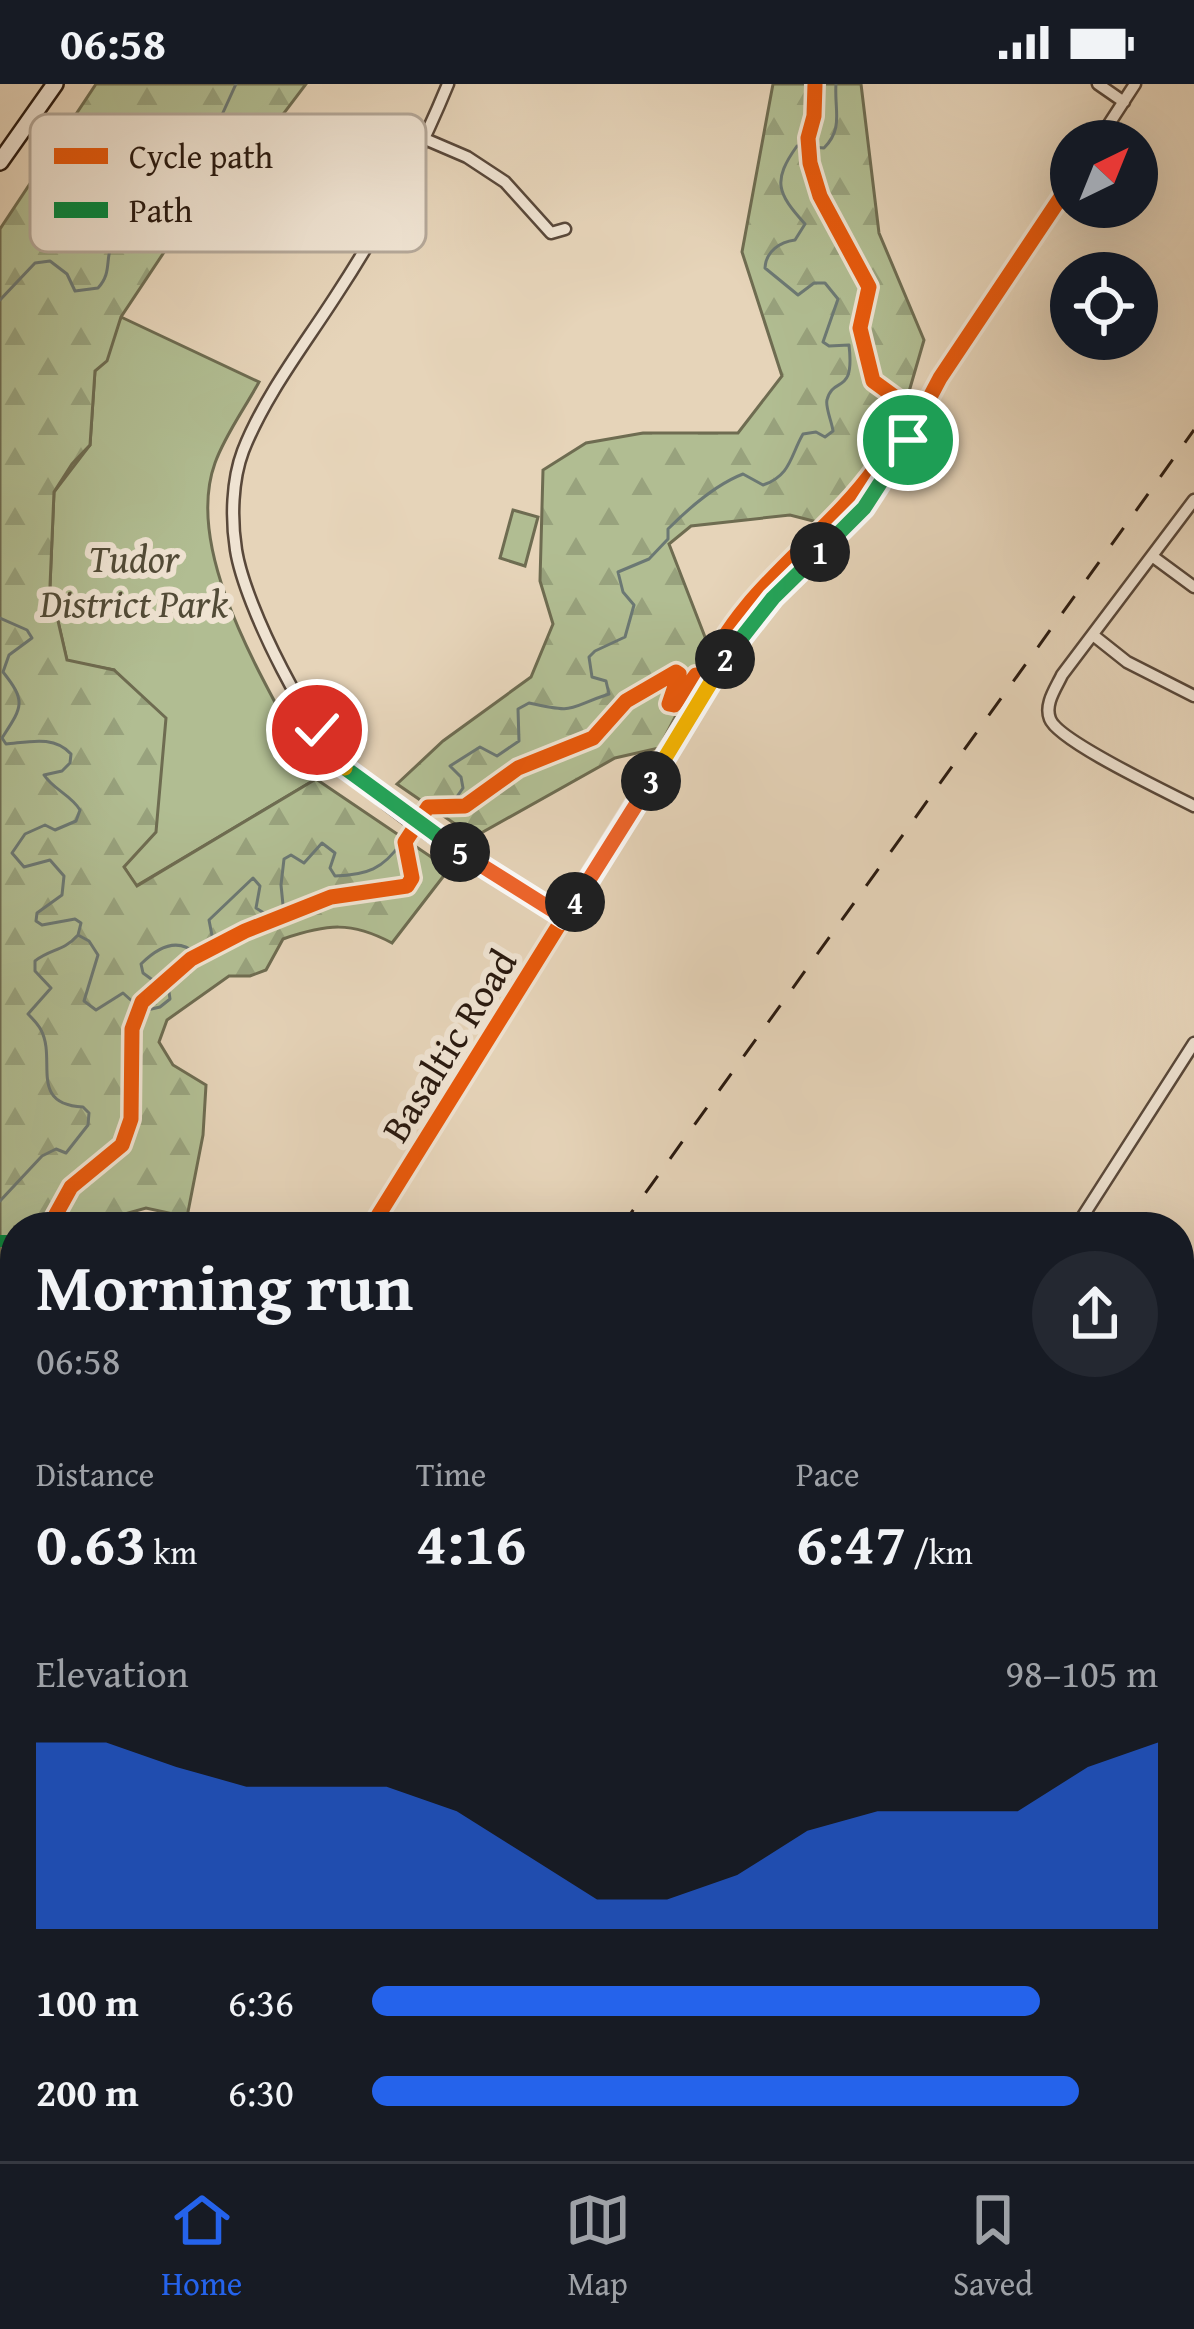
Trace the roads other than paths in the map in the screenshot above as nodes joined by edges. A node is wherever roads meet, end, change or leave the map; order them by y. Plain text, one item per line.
1 (55, 84) edge
2 (448, 84) edge
3 (1098, 84) edge
4 (1136, 84) edge
5 (1124, 102) junction
6 (34, 114) edge
7 (30, 119) edge
8 (1112, 120) edge
9 (426, 137) edge
10 (426, 139) edge
11 (0, 162) edge
12 (1050, 213) edge
13 (565, 229) dead end
14 (364, 252) edge
15 (1194, 500) edge
16 (1151, 556) junction
17 (1194, 587) edge
18 (1093, 635) junction
19 (1194, 696) edge
20 (1194, 806) edge
21 (565, 918) junction
22 (1194, 1043) edge
23 (380, 1212) edge
24 (1085, 1212) edge

1 - 6 main road
2 - 9 street
3 - 5 street
4 - 5 street
5 - 8 street
7 - 11 main road
10 - 13 street
12 - 21 street, Basaltic Road
14 - 21 street
15 - 16 street
16 - 17 street
16 - 18 street
18 - 19 street
18 - 20 street
21 - 23 street, Basaltic Road
22 - 24 street

